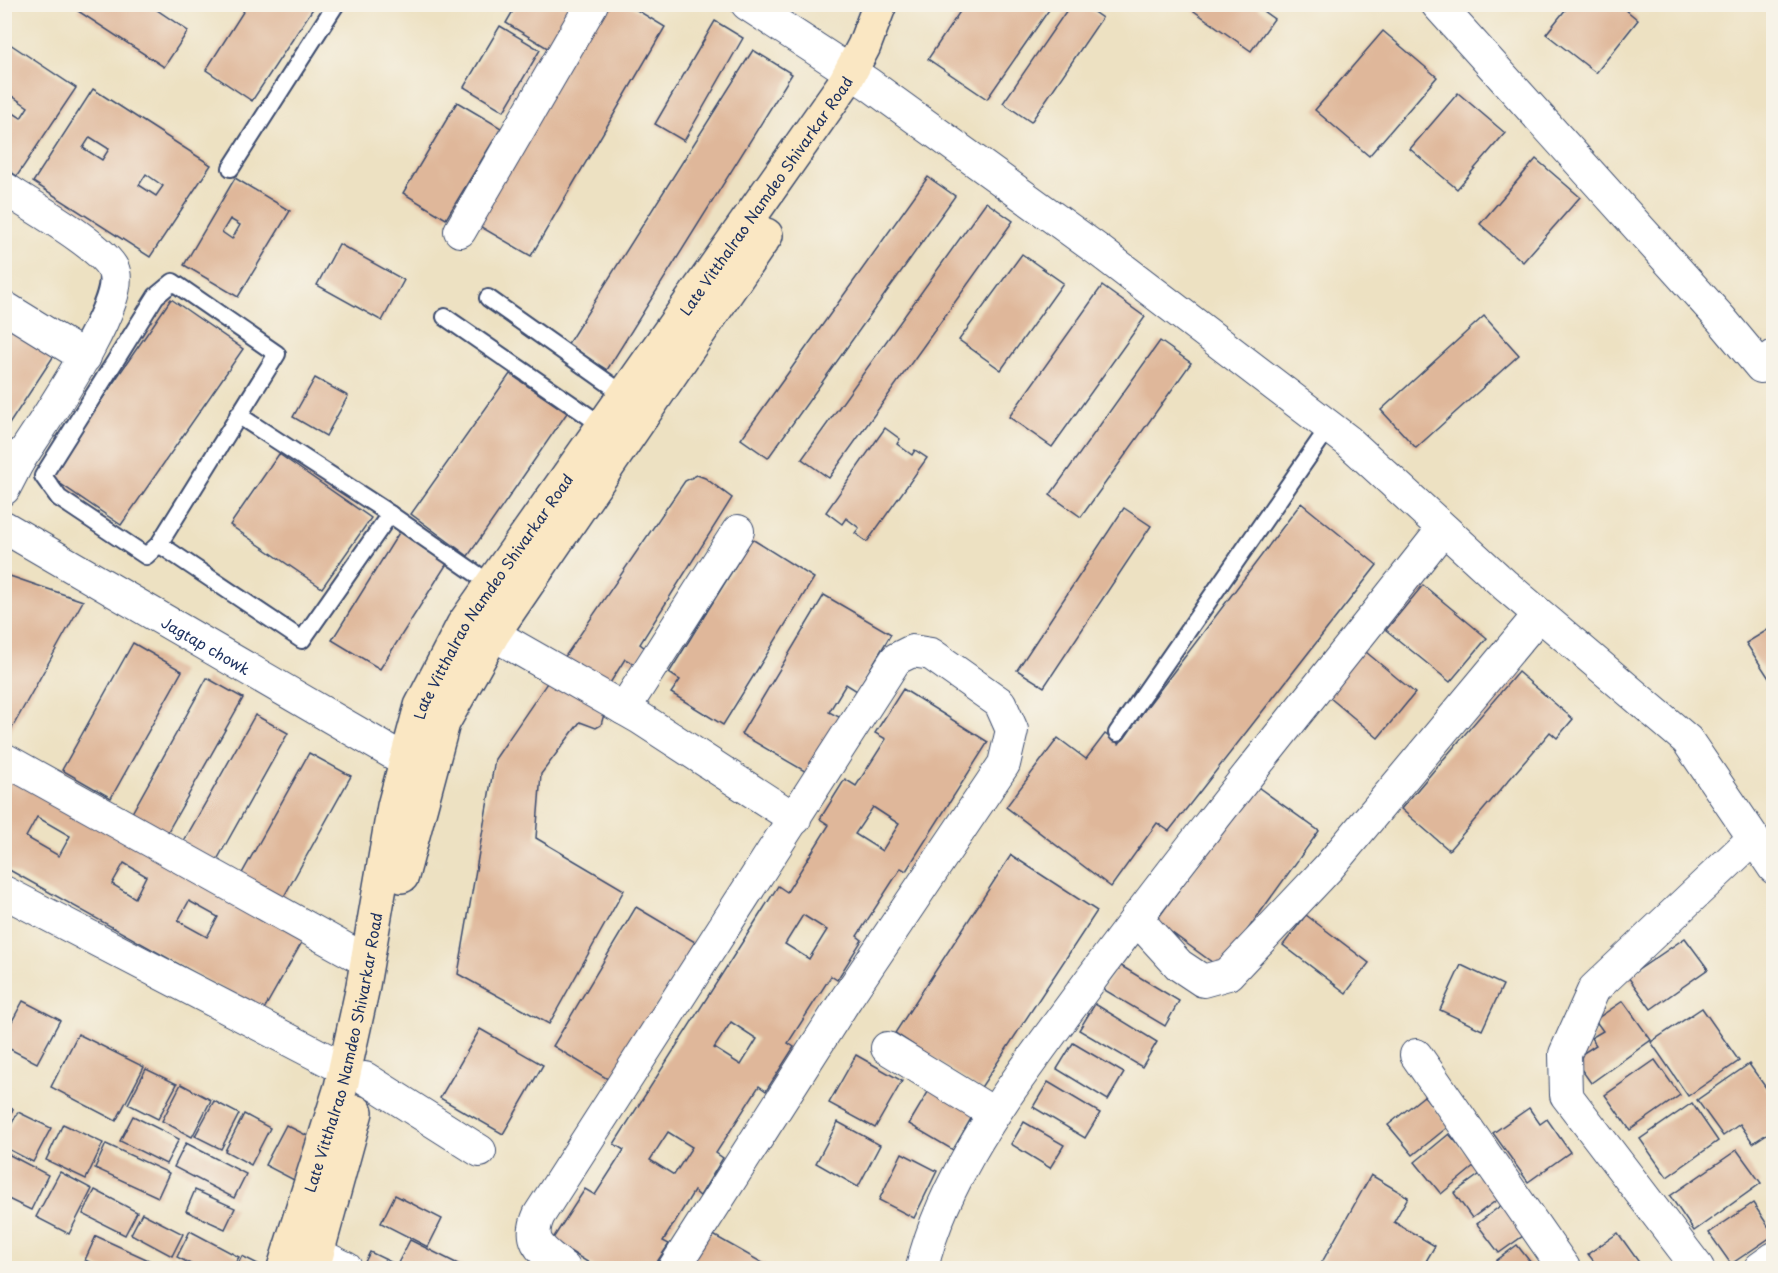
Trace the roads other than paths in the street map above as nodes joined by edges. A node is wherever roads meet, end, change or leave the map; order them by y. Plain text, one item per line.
1 (336, 4) edge
2 (592, 4) edge
3 (747, 4) edge
4 (880, 4) edge
5 (901, 4) edge
6 (1437, 4) edge
7 (859, 78) junction
8 (231, 168) dead end
9 (4, 188) edge
10 (460, 231) dead end
11 (488, 298) dead end
12 (4, 307) edge
13 (445, 317) dead end
14 (1773, 356) edge
15 (85, 357) junction
16 (625, 395) junction
17 (238, 415) junction
18 (603, 426) junction
19 (1329, 427) junction
20 (9, 468) edge
21 (390, 514) junction
22 (4, 527) edge
23 (1443, 529) junction
24 (738, 531) dead end
25 (159, 544) junction
26 (491, 584) junction
27 (1539, 615) junction
28 (493, 634) junction
29 (624, 709) junction
30 (1117, 733) dead end
31 (4, 759) edge
32 (408, 762) junction
33 (795, 819) junction
34 (1753, 838) junction
35 (1773, 868) edge
36 (4, 892) edge
37 (1136, 918) junction
38 (367, 961) junction
39 (887, 1048) dead end
40 (1416, 1055) dead end
41 (355, 1073) junction
42 (993, 1113) junction
43 (480, 1151) dead end
44 (1773, 1258) edge
45 (315, 1261) edge
46 (284, 1269) edge
47 (346, 1269) edge
48 (564, 1269) edge
49 (674, 1269) edge
50 (922, 1269) edge
51 (1564, 1269) edge
52 (1698, 1269) edge
53 (1760, 1269) edge

1 - 8 lane
2 - 10 street
3 - 7 street
4 - 7 main road, Late Vitthalrao Namdeo Shivarkar Road
5 - 7 main road, Late Vitthalrao Namdeo Shivarkar Road
6 - 14 street
7 - 16 main road, Late Vitthalrao Namdeo Shivarkar Road
7 - 19 street
7 - 28 main road, Late Vitthalrao Namdeo Shivarkar Road
9 - 15 street
11 - 16 lane
12 - 15 street
13 - 18 lane
15 - 20 street
16 - 18 main road, Late Vitthalrao Namdeo Shivarkar Road
17 - 21 lane
17 - 25 lane
17 - 25 lane
18 - 26 main road, Late Vitthalrao Namdeo Shivarkar Road
19 - 23 street
19 - 30 lane
21 - 25 lane
21 - 26 lane
22 - 32 street, Jagtap chowk
23 - 27 street
23 - 37 street
24 - 29 street
26 - 32 main road, Late Vitthalrao Namdeo Shivarkar Road
27 - 34 street
27 - 37 street
28 - 29 street
28 - 41 main road, Late Vitthalrao Namdeo Shivarkar Road
29 - 33 street
31 - 38 street
32 - 38 main road, Late Vitthalrao Namdeo Shivarkar Road
33 - 48 street
33 - 49 street
34 - 35 street
34 - 52 street
36 - 41 street
37 - 42 street
38 - 41 main road, Late Vitthalrao Namdeo Shivarkar Road
39 - 42 street
40 - 51 street
41 - 43 street
41 - 45 main road, Late Vitthalrao Namdeo Shivarkar Road
41 - 46 main road, Late Vitthalrao Namdeo Shivarkar Road
42 - 50 street
44 - 53 street
45 - 47 street

